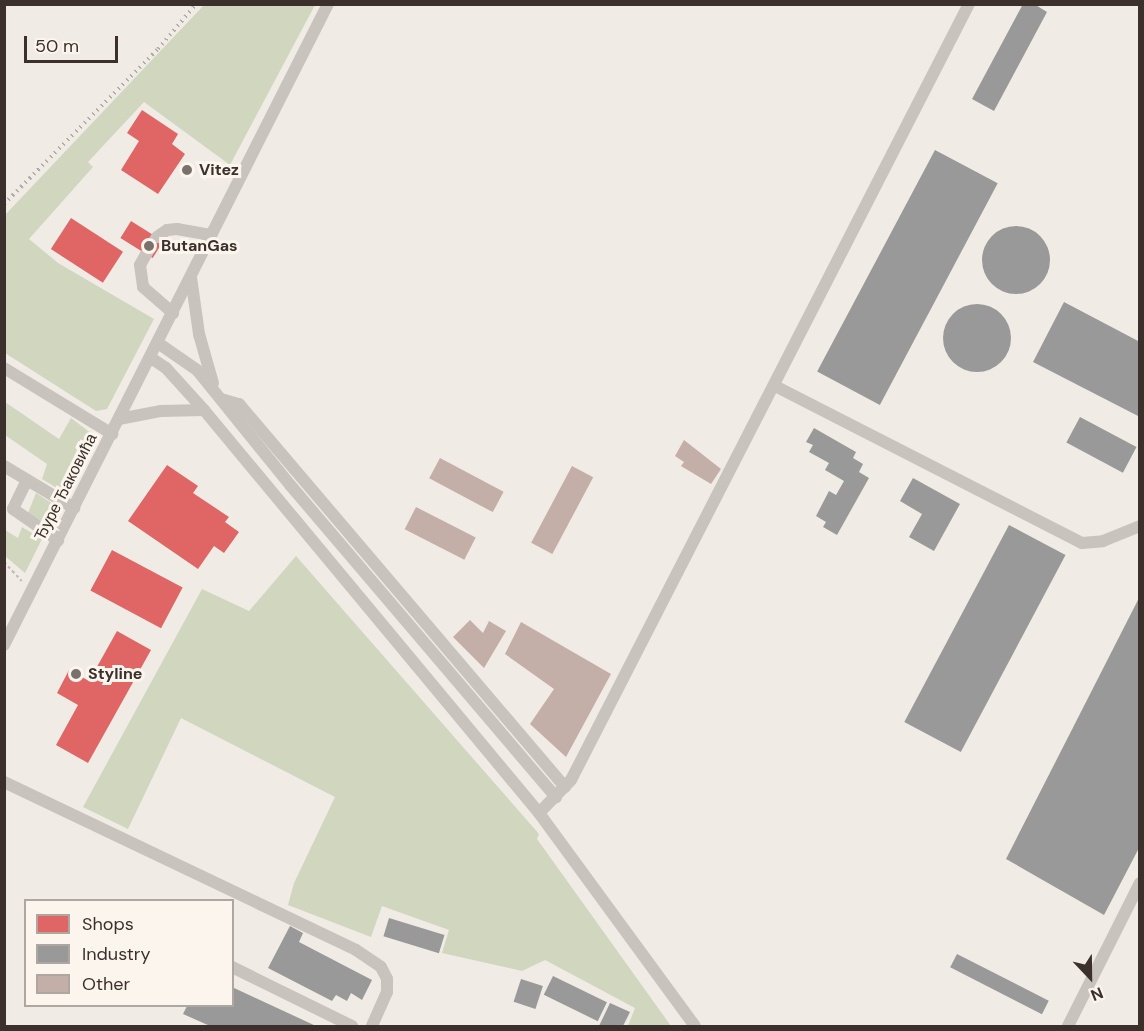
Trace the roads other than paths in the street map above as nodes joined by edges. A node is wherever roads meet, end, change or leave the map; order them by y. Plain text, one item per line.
1 (328, 4) edge
2 (969, 4) edge
3 (212, 235) junction
4 (157, 237) tunnel mouth
5 (146, 256) tunnel mouth
6 (191, 277) junction
7 (172, 313) junction
8 (158, 343) junction
9 (151, 358) junction
10 (4, 368) edge
11 (775, 386) junction
12 (220, 397) junction
13 (204, 410) junction
14 (120, 419) junction
15 (112, 434) junction
16 (4, 466) edge
17 (27, 480) junction
18 (74, 508) junction
19 (1140, 526) edge
20 (58, 540) junction
21 (4, 645) edge
22 (4, 782) edge
23 (560, 792) junction
24 (539, 813) junction
25 (1140, 883) edge
26 (234, 968) edge
27 (352, 1026) edge
28 (372, 1026) edge
29 (695, 1026) edge
30 (1068, 1026) edge

1 - 3 street, Ђуре Ђаковића
2 - 11 street
3 - 4 street
3 - 6 street, Ђуре Ђаковића
5 - 7 street
6 - 7 street, Ђуре Ђаковића
6 - 12 street
7 - 8 street, Ђуре Ђаковића
8 - 9 street, Ђуре Ђаковића
8 - 12 street
9 - 13 street
9 - 14 street, Ђуре Ђаковића
10 - 15 street
11 - 19 street
11 - 23 street
12 - 23 street
13 - 14 street
13 - 24 street
14 - 15 street, Ђуре Ђаковића
15 - 18 street, Ђуре Ђаковића
16 - 17 street
17 - 18 street
17 - 20 street
18 - 20 street, Ђуре Ђаковића
20 - 21 street, Ђуре Ђаковића
22 - 28 street
23 - 24 street
24 - 29 street
25 - 30 street
26 - 27 street

